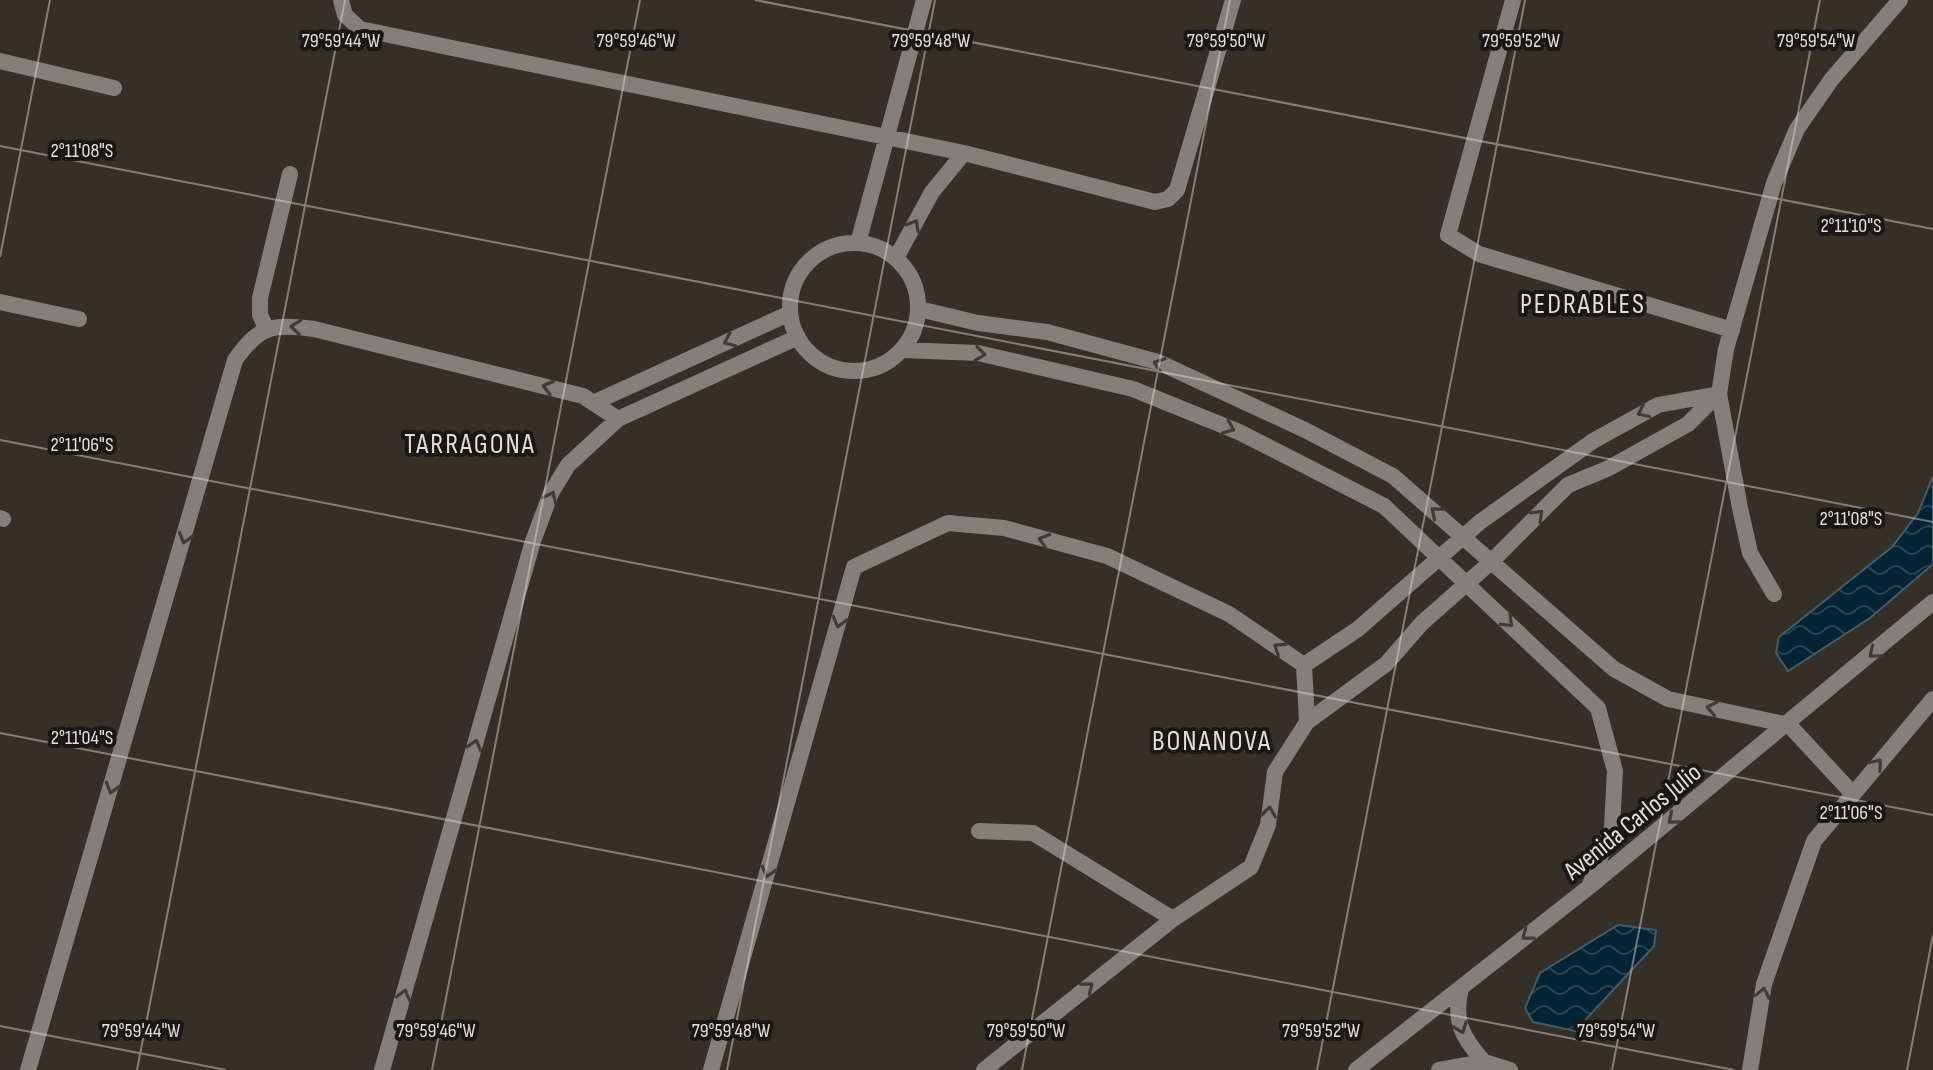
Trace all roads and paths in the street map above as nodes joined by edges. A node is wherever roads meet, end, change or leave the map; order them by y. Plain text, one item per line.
1 (341, 0) edge
2 (924, 0) edge
3 (1233, 0) edge
4 (1513, 0) edge
5 (1900, 0) edge
6 (0, 61) edge
7 (114, 88) dead end
8 (889, 137) junction
9 (964, 153) junction
10 (290, 174) dead end
11 (858, 243) junction
12 (896, 258) junction
13 (0, 302) edge
14 (919, 309) junction
15 (788, 314) junction
16 (79, 319) dead end
17 (267, 330) junction
18 (1732, 330) junction
19 (798, 337) junction
20 (903, 350) junction
21 (1719, 394) junction
22 (593, 403) junction
23 (618, 419) junction
24 (1465, 536) junction
25 (1441, 558) junction
26 (1492, 561) junction
27 (1468, 584) junction
28 (1774, 594) dead end
29 (1933, 602) edge
30 (1304, 665) junction
31 (1933, 699) edge
32 (1307, 722) junction
33 (1789, 725) junction
34 (1853, 794) junction
35 (979, 831) dead end
36 (1589, 887) junction
37 (1173, 919) junction
38 (1461, 988) junction
39 (1484, 1062) junction
40 (28, 1070) edge
41 (382, 1070) edge
42 (711, 1070) edge
43 (984, 1070) edge
44 (1356, 1070) edge
45 (1439, 1070) edge
46 (1510, 1070) edge
47 (1750, 1070) edge

1 - 8 street
2 - 8 street
3 - 9 street
4 - 18 street
5 - 18 street
6 - 7 street
8 - 9 street
8 - 11 street
12 -> 9 street
10 - 17 street
11 - 12 street
11 - 15 street
12 - 14 street
13 - 16 street
14 - 20 street
24 -> 14 street
15 - 19 street
15 -> 22 street
22 -> 17 street
17 -> 40 street
18 - 21 street
19 - 20 street
19 - 23 street
20 -> 25 street
21 -> 24 street
26 -> 21 street
21 - 28 street
22 - 23 street
41 -> 23 street
24 - 25 street
24 - 26 street
25 - 27 street
25 - 30 street
26 - 27 street
33 -> 26 street
27 - 32 street
27 -> 36 street
29 -> 33 street, Avenida Carlos Julio
30 - 32 street
30 -> 42 street
34 -> 31 street
37 -> 32 street
33 - 34 street
33 -> 36 street, Avenida Carlos Julio
47 -> 34 street
35 - 37 street
36 -> 38 street, Avenida Carlos Julio
43 -> 37 street
38 -> 39 street
38 - 44 street, Avenida Carlos Julio
39 - 45 street
39 - 46 street

